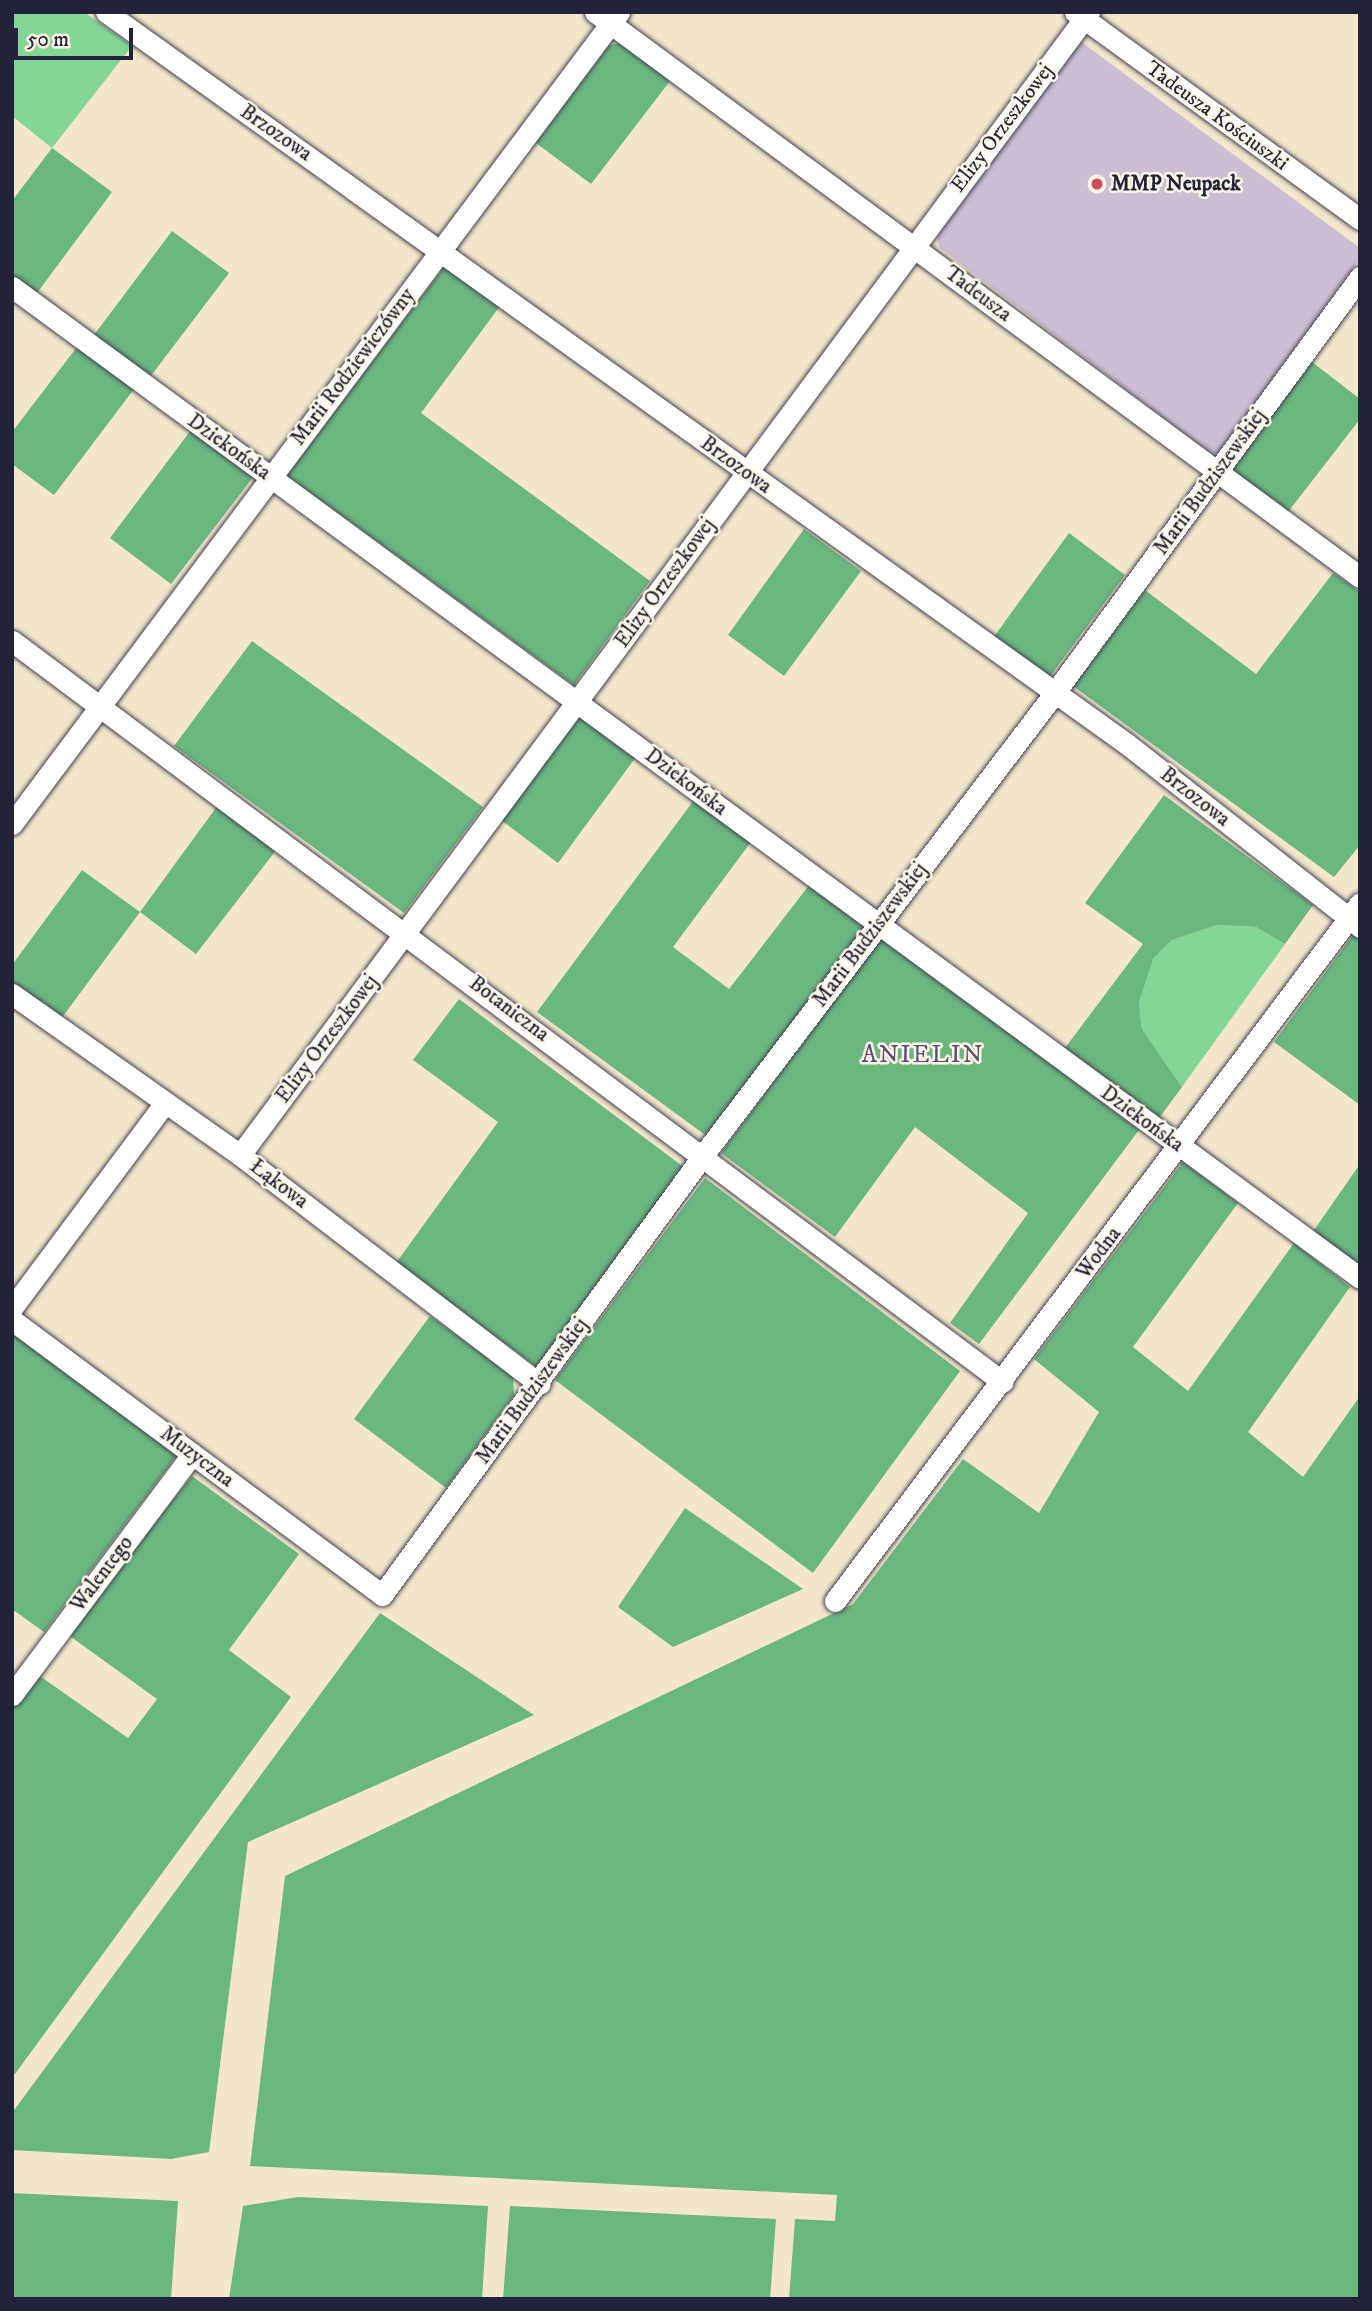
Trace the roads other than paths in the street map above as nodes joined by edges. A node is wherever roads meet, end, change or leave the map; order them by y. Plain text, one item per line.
1 (106, 12) edge
2 (1083, 15) edge
3 (608, 16) edge
4 (1360, 219) edge
5 (912, 245) junction
6 (441, 251) junction
7 (1360, 277) edge
8 (12, 287) edge
9 (744, 472) junction
10 (1217, 473) junction
11 (270, 477) junction
12 (1360, 577) edge
13 (12, 641) edge
14 (1053, 695) junction
15 (579, 703) junction
16 (98, 704) junction
17 (12, 824) edge
18 (1356, 916) edge
19 (878, 925) junction
20 (406, 932) junction
21 (12, 994) edge
22 (165, 1103) junction
23 (1180, 1146) junction
24 (704, 1154) junction
25 (240, 1155) junction
26 (1360, 1278) edge
27 (12, 1308) edge
28 (12, 1320) edge
29 (1003, 1382) junction
30 (538, 1384) junction
31 (192, 1454) junction
32 (382, 1595) joint
33 (835, 1601) dead end
34 (12, 1695) edge

1 - 6 street, Brzozowa
2 - 4 street, Tadeusza Kościuszki
2 - 5 street, Elizy Orzeszkowej
3 - 5 street, Tadeusza
3 - 6 street, Marii Rodziewiczówny
5 - 9 street, Elizy Orzeszkowej
5 - 10 street, Tadeusza
6 - 9 street, Brzozowa
6 - 11 street, Marii Rodziewiczówny
7 - 10 street, Marii Budziszewskiej
8 - 11 street, Dziekońska
9 - 14 street, Brzozowa
9 - 15 street, Elizy Orzeszkowej
10 - 12 street, Tadeusza
10 - 14 street, Marii Budziszewskiej
11 - 15 street, Dziekońska
11 - 16 street, Marii Rodziewiczówny
13 - 16 street, Botaniczna
14 - 18 street, Brzozowa
14 - 19 street, Marii Budziszewskiej
15 - 19 street, Dziekońska
15 - 20 street, Elizy Orzeszkowej
16 - 17 street, Marii Rodziewiczówny
16 - 20 street, Botaniczna
18 - 23 street, Wodna
19 - 23 street, Dziekońska
19 - 24 street, Marii Budziszewskiej
20 - 24 street, Botaniczna
20 - 25 street, Elizy Orzeszkowej
21 - 22 street, Łąkowa
22 - 25 street, Łąkowa
22 - 27 street
23 - 26 street, Dziekońska
23 - 29 street, Wodna
24 - 29 street, Botaniczna
24 - 30 street, Marii Budziszewskiej
25 - 30 street, Łąkowa
28 - 31 street, Muzyczna
29 - 33 street, Wodna
30 - 32 street, Marii Budziszewskiej
31 - 32 street, Muzyczna
31 - 34 street, Walentego

